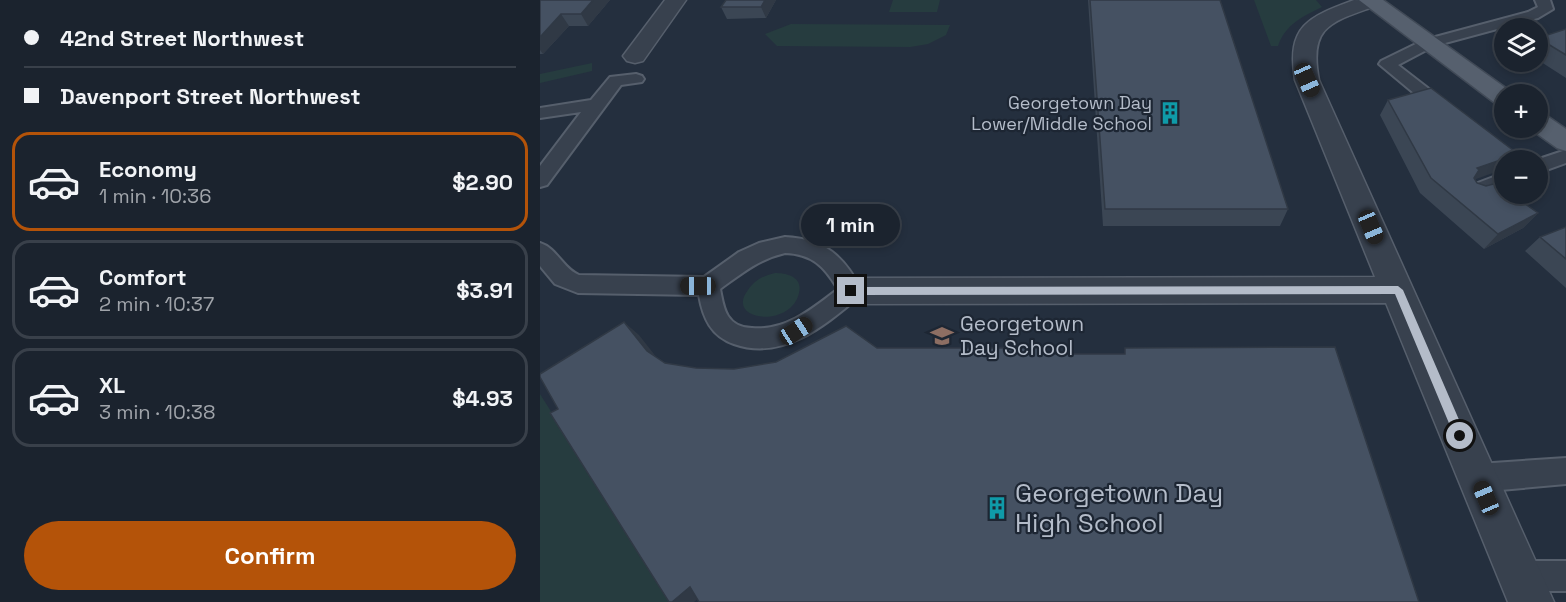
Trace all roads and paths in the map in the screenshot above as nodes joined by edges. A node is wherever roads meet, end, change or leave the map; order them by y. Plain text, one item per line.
1 (675, 0) edge
2 (1518, 0) edge
3 (1370, 1) edge
4 (1540, 6) edge
5 (1429, 43) junction
6 (635, 56) joint
7 (636, 79) dead end
8 (616, 80) junction
9 (1494, 91) edge
10 (597, 104) junction
11 (540, 113) edge
12 (1462, 123) edge
13 (1548, 129) edge
14 (1566, 142) edge
15 (1566, 156) edge
16 (1548, 163) edge
17 (540, 180) edge
18 (1494, 184) edge
19 (1474, 192) edge
20 (540, 251) edge
21 (708, 286) junction
22 (1398, 290) junction
23 (851, 291) junction
24 (1566, 471) edge
25 (1478, 478) junction
26 (1566, 576) edge
27 (1526, 589) edge

1 - 6 street
2 - 4 lane
3 - 5 main road
3 - 22 street
4 - 5 lane
5 - 9 main road
5 - 12 lane
6 - 8 lane
7 - 8 lane
8 - 10 lane
10 - 11 lane
10 - 17 lane
13 - 14 main road
15 - 16 lane
18 - 19 lane
20 - 21 lane
21 - 23 lane
21 - 23 lane
22 - 23 street
22 - 25 street
24 - 25 lane
25 - 27 street
26 - 27 lane

